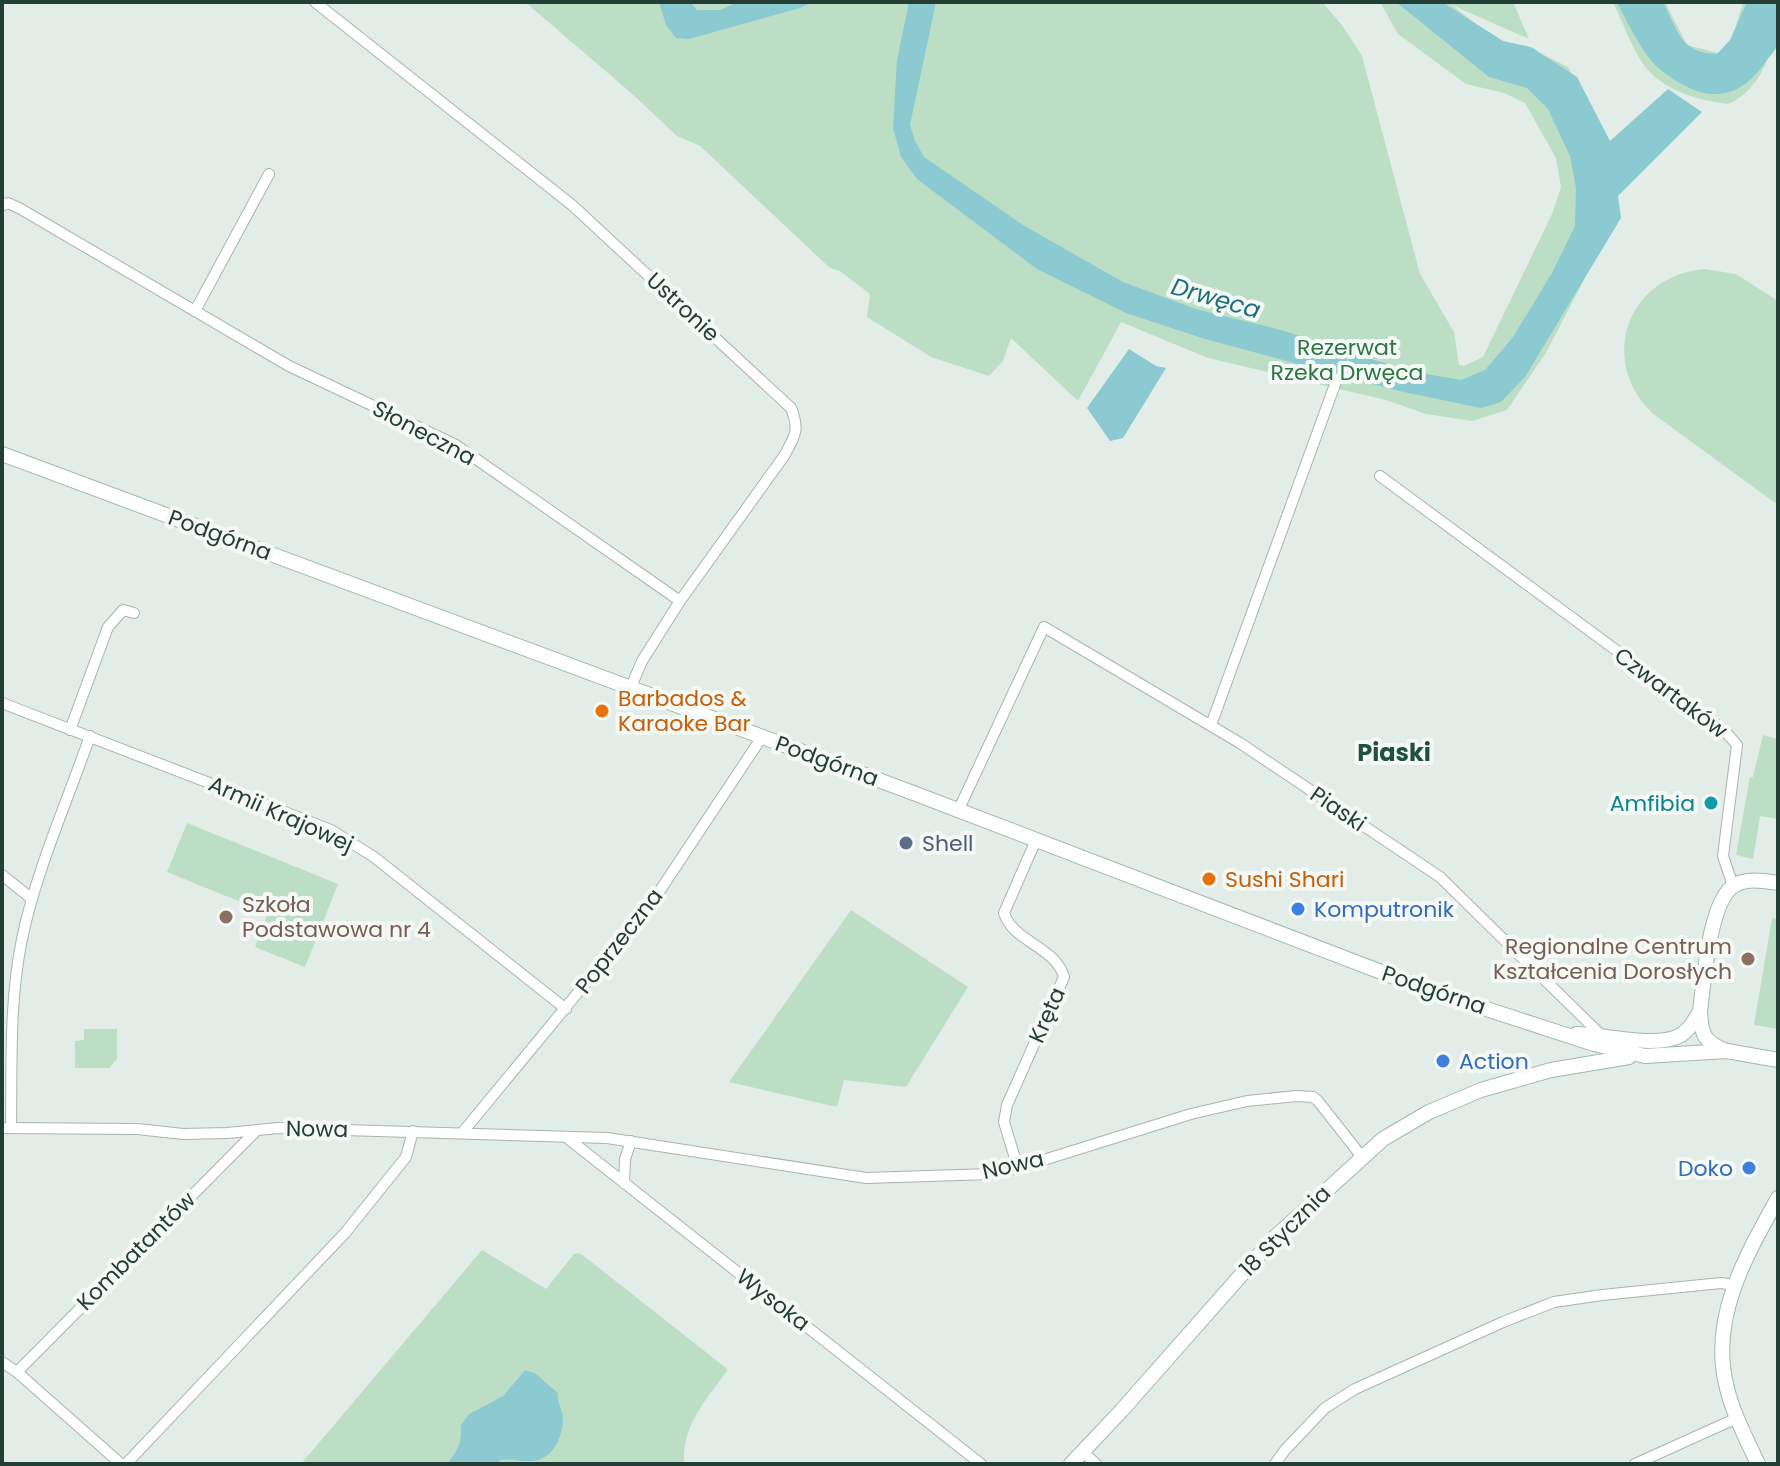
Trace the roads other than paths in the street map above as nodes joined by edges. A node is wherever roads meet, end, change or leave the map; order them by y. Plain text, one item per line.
1 (315, 2) edge
2 (269, 174) dead end
3 (2, 206) edge
4 (195, 311) junction
5 (1337, 379) dead end
6 (2, 454) edge
7 (1380, 476) dead end
8 (680, 601) junction
9 (134, 613) dead end
10 (631, 687) junction
11 (2, 703) edge
12 (1211, 725) junction
13 (70, 730) junction
14 (90, 736) junction
15 (762, 737) junction
16 (958, 811) junction
17 (1036, 840) junction
18 (2, 875) edge
19 (1778, 883) edge
20 (1733, 886) junction
21 (32, 899) junction
22 (566, 1009) junction
23 (1700, 1011) junction
24 (1603, 1038) junction
25 (1727, 1051) junction
26 (1645, 1056) junction
27 (1778, 1060) edge
28 (1551, 1070) junction
29 (6, 1128) edge
30 (256, 1131) junction
31 (413, 1131) junction
32 (462, 1133) junction
33 (566, 1137) junction
34 (631, 1141) junction
35 (1362, 1157) junction
36 (1018, 1168) junction
37 (624, 1183) junction
38 (1778, 1198) edge
39 (1734, 1285) junction
40 (3, 1364) edge
41 (17, 1372) junction
42 (1737, 1418) junction
43 (1083, 1452) junction
44 (123, 1464) edge
45 (981, 1464) edge
46 (1071, 1464) edge
47 (1096, 1464) edge
48 (1275, 1464) edge
49 (1635, 1464) edge
50 (1758, 1464) edge

1 - 8 street, Ustronie
2 - 4 street
3 - 4 street, Słoneczna
4 - 8 street, Słoneczna
5 - 12 street
6 - 10 main road, Podgórna
7 - 20 street, Czwartaków
8 - 10 street, Ustronie
9 - 13 street
10 - 15 main road, Podgórna
11 - 13 street, Armii Krajowej
12 - 16 street, Piaski
12 - 24 street, Piaski
13 - 14 street, Armii Krajowej
14 - 21 street
14 - 22 street, Armii Krajowej
15 - 16 main road, Podgórna
15 - 22 street, Poprzeczna
16 - 17 main road, Podgórna
17 - 24 main road, Podgórna
17 - 36 street, Kręta
18 - 21 street
19 - 20 main road
20 - 23 main road
21 - 29 street
22 - 32 street, Poprzeczna
23 - 24 main road
23 - 25 main road
24 - 26 main road
24 - 28 main road, 18 Stycznia
25 - 26 main road
25 - 27 main road
26 - 28 main road, 18 Stycznia
28 - 35 main road, 18 Stycznia
29 - 30 street, Nowa
30 - 31 street, Nowa
30 - 41 street, Kombatantów
31 - 32 street, Nowa
31 - 44 street
32 - 33 street, Nowa
33 - 34 street, Nowa
33 - 37 street, Wysoka
34 - 36 street, Nowa
34 - 37 street
35 - 36 street, Nowa
35 - 43 main road, 18 Stycznia
37 - 45 street, Wysoka
38 - 39 main road
39 - 42 main road
39 - 48 street
40 - 41 street
41 - 44 street
42 - 49 street
42 - 50 main road
43 - 46 main road, 18 Stycznia
43 - 47 street

